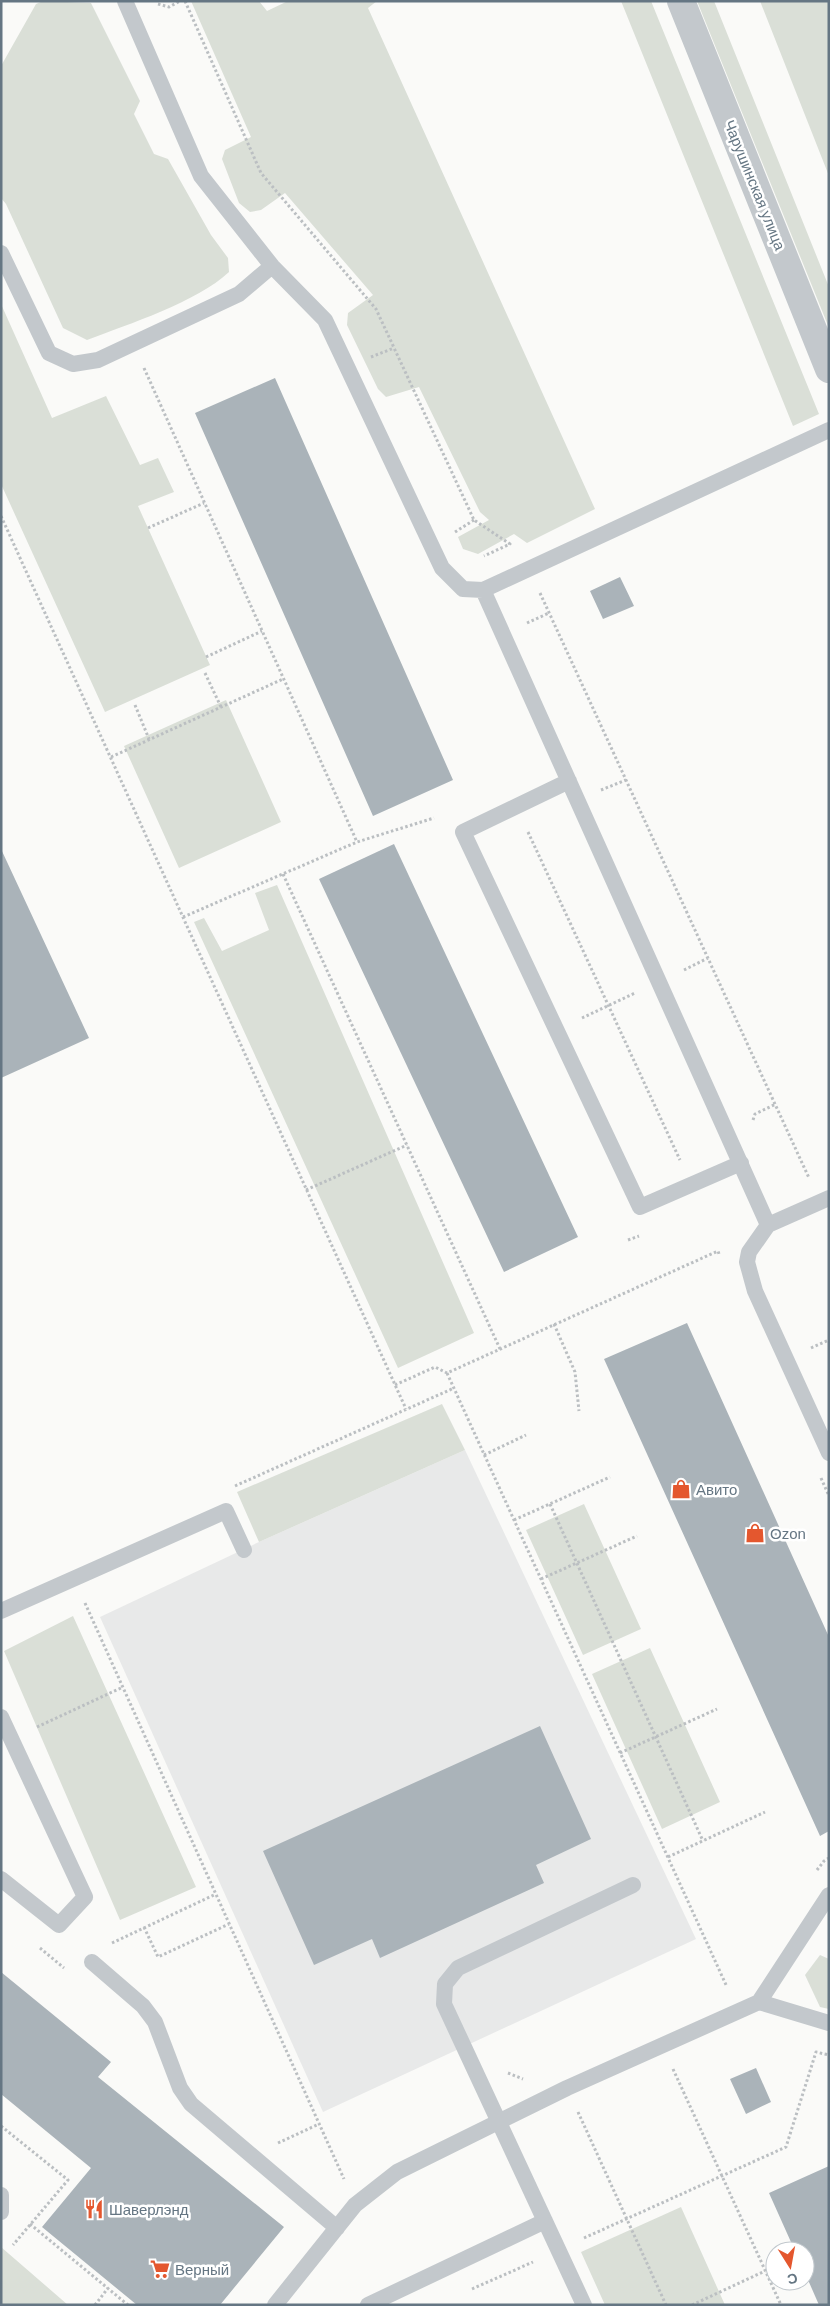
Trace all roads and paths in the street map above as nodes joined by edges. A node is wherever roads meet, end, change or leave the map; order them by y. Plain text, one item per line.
1 (125, 1) edge
2 (180, 1) edge
3 (185, 1) edge
4 (681, 1) edge
5 (153, 3) dead end
6 (1, 253) edge
7 (272, 266) junction
8 (143, 365) dead end
9 (829, 369) edge
10 (829, 430) edge
11 (204, 503) junction
12 (1, 516) edge
13 (474, 520) junction
14 (148, 528) dead end
15 (452, 534) dead end
16 (483, 557) dead end
17 (538, 588) dead end
18 (483, 590) junction
19 (550, 613) junction
20 (522, 617) dead end
21 (262, 631) junction
22 (206, 657) dead end
23 (205, 673) dead end
24 (283, 679) junction
25 (135, 705) dead end
26 (221, 707) junction
27 (150, 739) junction
28 (110, 757) junction
29 (569, 781) junction
30 (517, 807) junction
31 (434, 818) dead end
32 (357, 842) junction
33 (283, 874) junction
34 (183, 917) junction
35 (708, 958) junction
36 (659, 982) junction
37 (608, 1006) junction
38 (557, 1030) junction
39 (776, 1104) junction
40 (750, 1126) dead end
41 (407, 1145) junction
42 (741, 1163) junction
43 (691, 1184) junction
44 (804, 1184) dead end
45 (306, 1190) junction
46 (829, 1198) edge
47 (768, 1224) junction
48 (721, 1257) dead end
49 (554, 1324) junction
50 (500, 1349) junction
51 (447, 1373) junction
52 (395, 1385) junction
53 (406, 1409) dead end
54 (579, 1410) dead end
55 (526, 1435) dead end
56 (829, 1452) edge
57 (484, 1455) junction
58 (817, 1470) dead end
59 (610, 1477) dead end
60 (829, 1496) edge
61 (550, 1504) junction
62 (514, 1520) junction
63 (637, 1536) dead end
64 (244, 1550) dead end
65 (577, 1564) junction
66 (74, 1579) junction
67 (541, 1579) junction
68 (1, 1611) edge
69 (122, 1687) junction
70 (717, 1709) dead end
71 (1, 1717) edge
72 (656, 1737) junction
73 (11, 1739) junction
74 (620, 1753) junction
75 (765, 1812) dead end
76 (703, 1841) junction
77 (668, 1857) junction
78 (1, 1880) edge
79 (633, 1885) dead end
80 (216, 1894) junction
81 (829, 1895) edge
82 (229, 1924) junction
83 (144, 1927) junction
84 (92, 1962) joint
85 (735, 1984) dead end
86 (728, 1989) junction
87 (719, 1992) dead end
88 (759, 2002) junction
89 (829, 2023) edge
90 (662, 2045) junction
91 (829, 2055) edge
92 (503, 2070) dead end
93 (526, 2080) dead end
94 (499, 2121) junction
95 (1, 2126) edge
96 (592, 2142) dead end
97 (722, 2176) junction
98 (1, 2195) edge
99 (355, 2205) junction
100 (1, 2212) edge
101 (627, 2219) junction
102 (545, 2221) junction
103 (30, 2224) junction
104 (337, 2228) junction
105 (13, 2244) dead end
106 (558, 2250) junction
107 (765, 2271) joint
108 (108, 2288) junction
109 (774, 2291) edge
110 (464, 2293) dead end
111 (95, 2305) edge
112 (128, 2305) edge
113 (275, 2305) edge
114 (368, 2305) edge
115 (584, 2305) edge
116 (666, 2305) edge
117 (692, 2305) edge
118 (781, 2305) edge

1 - 7 lane
2 - 5 path
3 - 13 path
4 - 9 street, Чарушинская улица
6 - 7 lane
7 - 18 lane
8 - 11 path
10 - 18 lane
11 - 14 path
11 - 21 path
12 - 28 path
13 - 15 path
13 - 16 path
17 - 19 path
18 - 29 lane
19 - 20 path
19 - 35 path
21 - 22 path
21 - 24 path
23 - 26 path
24 - 26 path
24 - 32 path
25 - 27 path
26 - 27 path
27 - 28 path
28 - 34 path
29 - 30 lane
29 - 36 lane
30 - 37 path
30 - 38 lane
31 - 32 path
32 - 33 path
33 - 34 path
33 - 41 path
34 - 45 path
35 - 36 path
35 - 39 path
36 - 37 path
36 - 42 lane
37 - 38 path
37 - 43 path
38 - 43 lane
39 - 40 path
39 - 44 path
41 - 45 path
41 - 50 path
42 - 43 lane
42 - 47 lane
45 - 52 path
46 - 47 lane
47 - 56 lane
48 - 49 path
49 - 50 path
49 - 54 path
50 - 51 path
51 - 52 path
51 - 57 path
52 - 53 path
55 - 57 path
57 - 62 path
58 - 60 path
59 - 61 path
61 - 62 path
61 - 65 path
62 - 67 path
63 - 65 path
64 - 66 lane
65 - 67 path
65 - 72 path
66 - 68 lane
66 - 69 path
67 - 74 path
69 - 73 path
69 - 80 path
70 - 72 path
71 - 73 lane
72 - 74 path
72 - 76 path
73 - 78 lane
74 - 77 path
75 - 76 path
76 - 77 path
77 - 86 path
79 - 94 lane
80 - 82 path
80 - 83 path
81 - 88 lane
82 - 83 path
82 - 99 path
83 - 84 path
84 - 104 lane
85 - 86 path
86 - 87 path
88 - 89 lane
88 - 90 lane
90 - 94 lane
90 - 97 path
91 - 97 path
92 - 93 path
94 - 99 lane
94 - 102 lane
95 - 103 path
96 - 101 path
97 - 101 path
97 - 107 path
98 - 100 lane
99 - 104 lane
101 - 106 path
101 - 116 path
102 - 106 lane
102 - 114 lane
103 - 105 path
103 - 108 path
104 - 113 lane
106 - 110 path
106 - 115 lane
107 - 117 path
108 - 111 path
108 - 112 path
109 - 118 path

